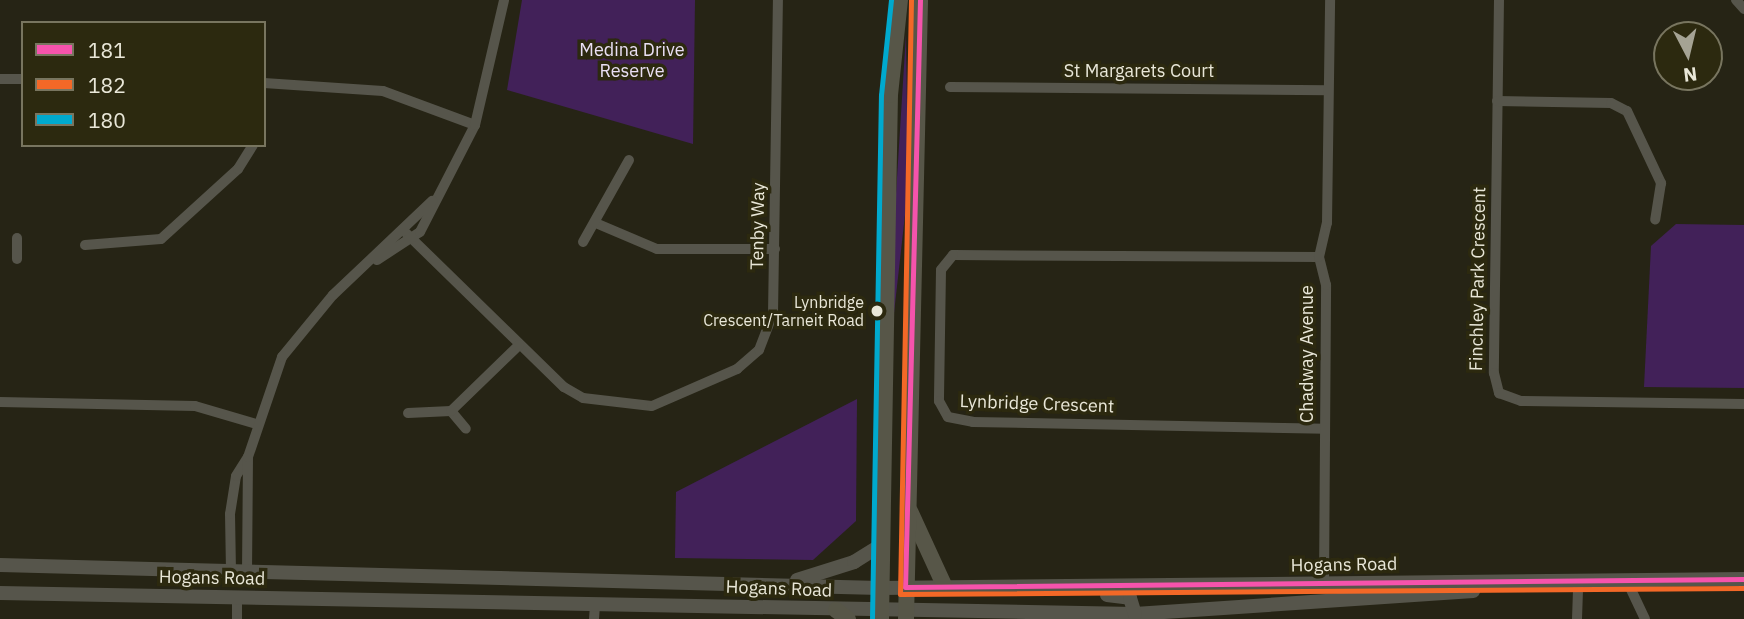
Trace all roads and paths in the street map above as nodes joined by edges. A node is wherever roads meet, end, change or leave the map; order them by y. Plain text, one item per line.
1 (504, 0) edge
2 (778, 0) edge
3 (900, 0) edge
4 (920, 0) edge
5 (1330, 0) edge
6 (1499, 0) edge
7 (1736, 0) edge
8 (1744, 9) edge
9 (0, 79) edge
10 (21, 79) edge
11 (266, 83) edge
12 (950, 87) dead end
13 (1328, 90) junction
14 (1497, 101) junction
15 (475, 125) junction
16 (252, 147) edge
17 (629, 160) dead end
18 (1655, 220) dead end
19 (598, 224) junction
20 (409, 237) junction
21 (583, 242) dead end
22 (1, 245) edge
23 (85, 245) dead end
24 (775, 248) junction
25 (1319, 257) junction
26 (17, 258) dead end
27 (519, 345) junction
28 (0, 402) edge
29 (1744, 404) edge
30 (451, 411) junction
31 (408, 413) dead end
32 (256, 424) junction
33 (466, 429) dead end
34 (1325, 429) junction
35 (248, 457) junction
36 (908, 506) junction
37 (878, 547) junction
38 (0, 565) edge
39 (231, 572) junction
40 (247, 572) junction
41 (1744, 579) edge
42 (1627, 580) junction
43 (1578, 581) junction
44 (1555, 582) junction
45 (786, 584) junction
46 (1324, 584) junction
47 (1021, 586) junction
48 (880, 587) junction
49 (905, 587) junction
50 (945, 587) junction
51 (0, 593) edge
52 (237, 598) junction
53 (595, 603) junction
54 (1296, 606) junction
55 (1135, 614) junction
56 (842, 615) edge
57 (881, 615) edge
58 (906, 615) edge
59 (1179, 615) edge
60 (237, 619) edge
61 (594, 619) edge
62 (1577, 619) edge
63 (1645, 619) edge

1 - 15 street
2 - 24 street, Tenby Way
3 - 37 main road
4 - 36 main road
5 - 13 street, Chadway Avenue
6 - 14 street, Finchley Park Crescent
7 - 8 street
9 - 10 street
11 - 15 street
12 - 13 street, St Margarets Court
13 - 25 street, Chadway Avenue
14 - 18 street
14 - 29 street, Finchley Park Crescent
15 - 20 street
16 - 23 street
17 - 19 street
19 - 21 street
19 - 24 street
20 - 27 street, Tenby Way
20 - 32 street
22 - 26 street
24 - 27 street, Tenby Way
25 - 34 street, Chadway Avenue
25 - 34 street, Lynbridge Crescent
27 - 30 street
28 - 32 street
30 - 31 street
30 - 33 street
32 - 35 street
34 - 46 street, Chadway Avenue
35 - 39 street
35 - 40 street
36 - 49 main road
36 - 50 main road
37 - 45 street
37 - 48 main road
38 - 39 street, Hogans Road
39 - 40 street, Hogans Road
39 - 52 street
40 - 45 street, Hogans Road
40 - 52 street
41 - 42 street, Hogans Road
42 - 43 street, Hogans Road
42 - 63 street
43 - 44 street, Hogans Road
43 - 62 street
44 - 46 street, Hogans Road
44 - 54 street, Hogans Road
45 - 48 street, Hogans Road
46 - 47 street, Hogans Road
46 - 54 street
47 - 50 street, Hogans Road
47 - 55 street
48 - 49 street, Hogans Road
48 - 57 main road
49 - 50 street, Hogans Road
49 - 58 main road
51 - 52 street, Hogans Road
52 - 53 street, Hogans Road
52 - 60 street
53 - 56 street, Hogans Road
53 - 61 street
54 - 59 street, Hogans Road
55 - 58 street, Hogans Road
55 - 59 street, Hogans Road
56 - 57 street, Hogans Road
57 - 58 street, Hogans Road

